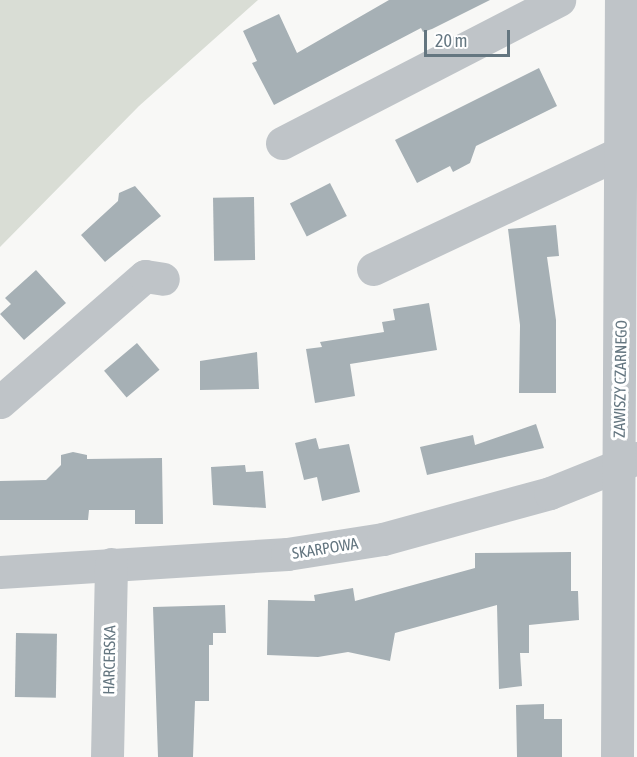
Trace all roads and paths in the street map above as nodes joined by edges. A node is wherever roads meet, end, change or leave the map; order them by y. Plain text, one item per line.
1 (559, 0) edge
2 (621, 0) edge
3 (282, 143) dead end
4 (622, 152) junction
5 (373, 269) dead end
6 (163, 279) dead end
7 (0, 402) edge
8 (628, 462) edge
9 (111, 564) junction
10 (0, 572) edge
11 (107, 757) edge
12 (617, 757) edge

1 - 3 street
2 - 4 street, ZAWISZY CZARNEGO
4 - 5 street
4 - 8 street, ZAWISZY CZARNEGO
6 - 7 street
8 - 9 street, SKARPOWA
8 - 12 street, ZAWISZY CZARNEGO
9 - 10 street, SKARPOWA
9 - 11 street, HARCERSKA

